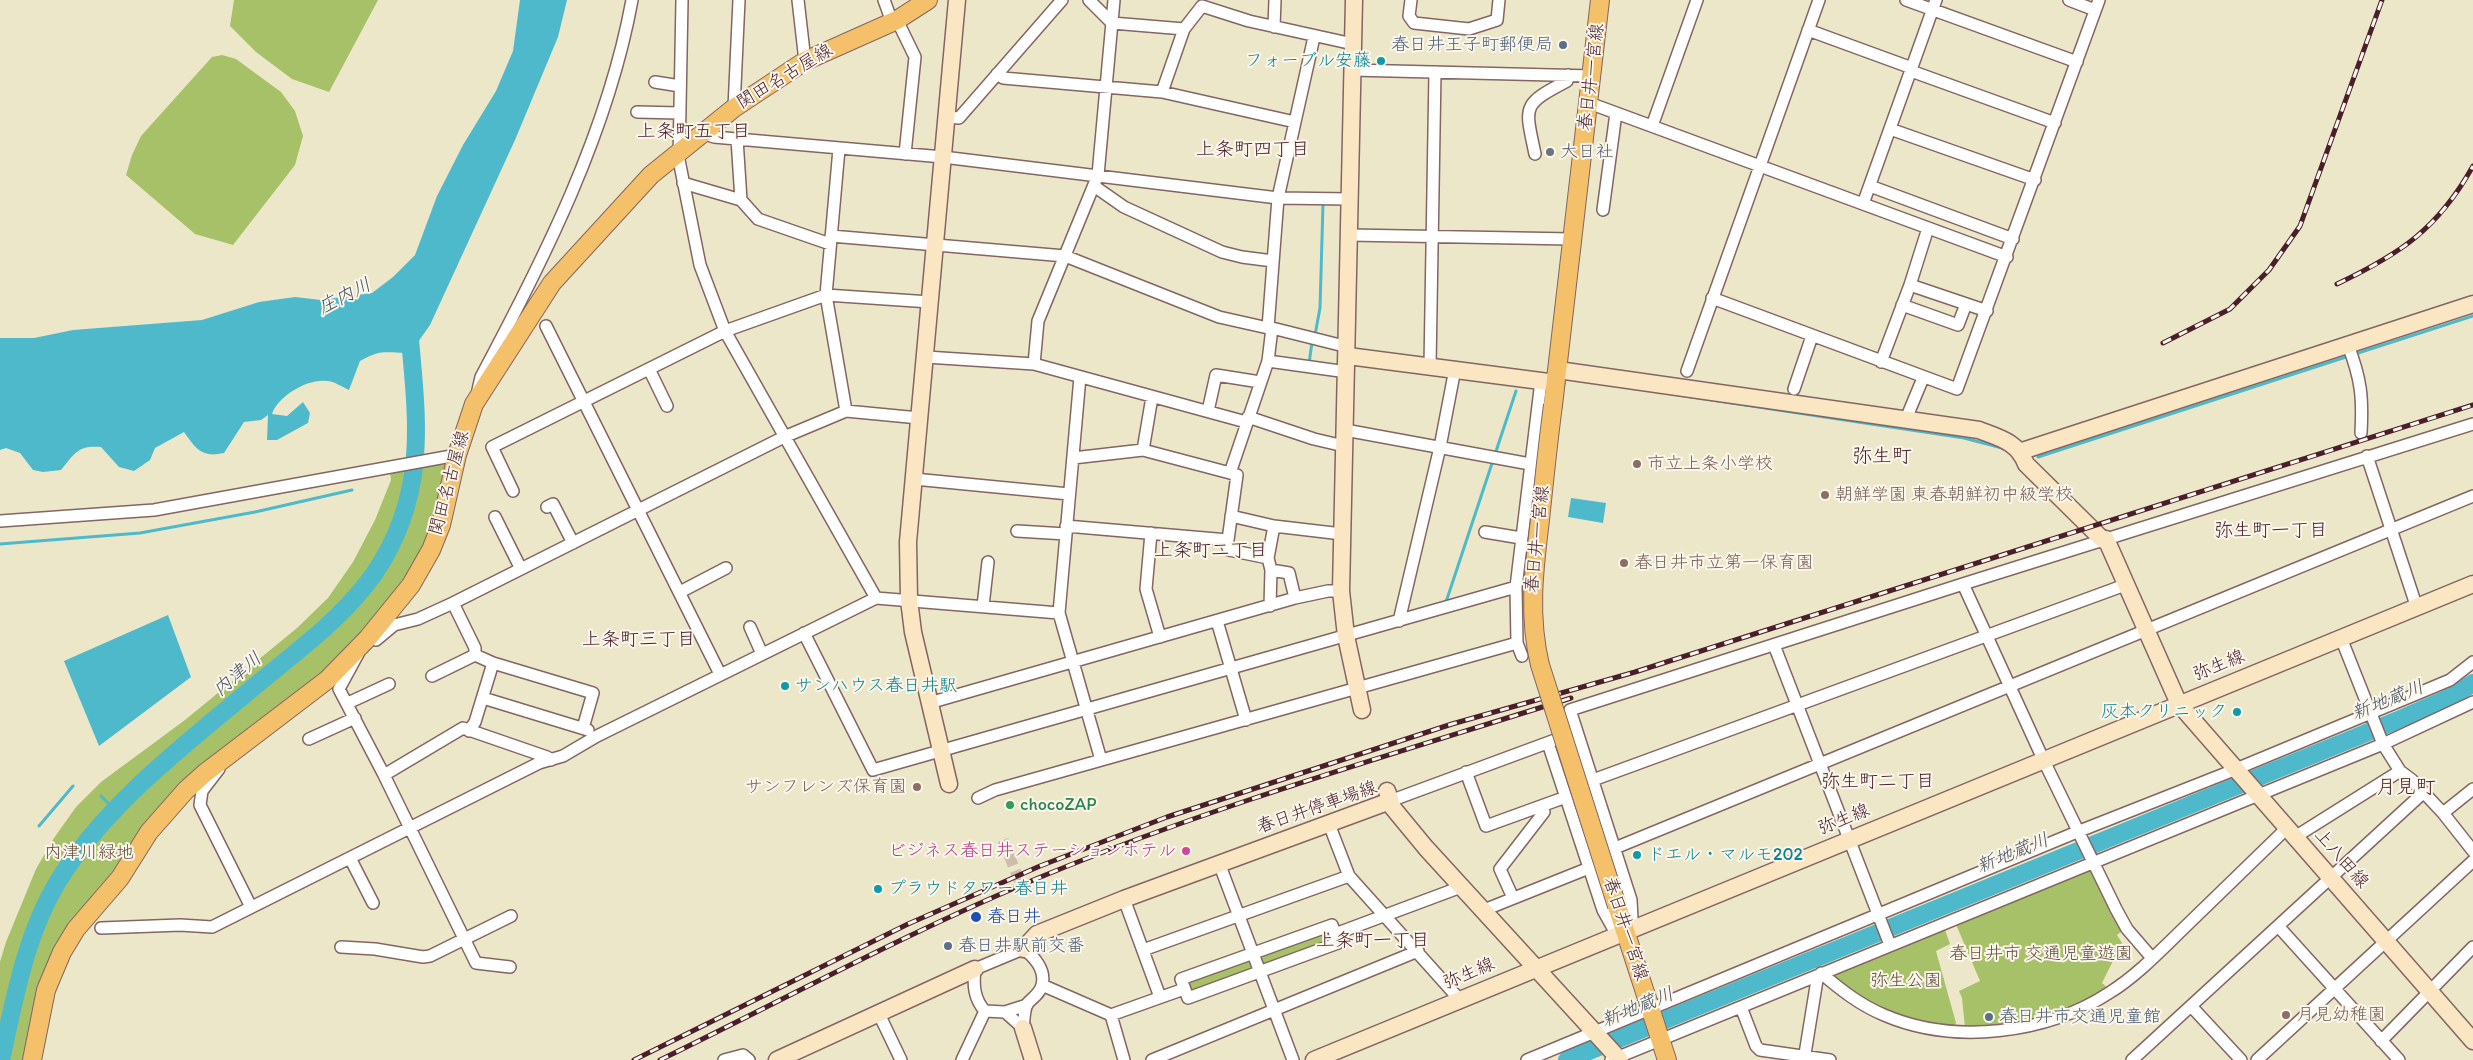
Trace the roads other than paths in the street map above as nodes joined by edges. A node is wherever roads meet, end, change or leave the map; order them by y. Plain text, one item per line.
1 (632, 0) edge
2 (682, 0) edge
3 (739, 0) edge
4 (798, 0) edge
5 (884, 0) edge
6 (928, 0) edge
7 (957, 0) edge
8 (1062, 0) edge
9 (1089, 0) edge
10 (1114, 0) edge
11 (1275, 0) edge
12 (1354, 0) edge
13 (1411, 0) edge
14 (1499, 0) edge
15 (1600, 0) edge
16 (1697, 0) edge
17 (1819, 0) edge
18 (1906, 0) edge
19 (2069, 0) edge
20 (1935, 5) edge
21 (2097, 5) edge
22 (894, 21) junction
23 (1112, 23) junction
24 (1274, 27) junction
25 (1184, 29) junction
26 (1808, 30) junction
27 (1314, 37) junction
28 (1353, 44) junction
29 (805, 61) junction
30 (2077, 62) junction
31 (1912, 69) junction
32 (1352, 70) junction
33 (1435, 72) junction
34 (997, 74) junction
35 (1568, 76) junction
36 (1592, 76) junction
37 (654, 82) dead end
38 (680, 86) junction
39 (1106, 87) junction
40 (1162, 92) junction
41 (1589, 103) junction
42 (734, 108) junction
43 (638, 112) dead end
44 (679, 113) junction
45 (1616, 113) junction
46 (946, 117) junction
47 (1295, 122) junction
48 (2055, 122) junction
49 (1652, 126) junction
50 (1890, 128) junction
51 (704, 133) junction
52 (737, 139) junction
53 (680, 149) junction
54 (839, 149) junction
55 (905, 154) junction
56 (1535, 154) dead end
57 (943, 157) junction
58 (1759, 166) junction
59 (2035, 180) junction
60 (1096, 181) junction
61 (682, 183) junction
62 (1870, 186) junction
63 (1278, 198) junction
64 (1350, 199) junction
65 (741, 200) junction
66 (1863, 204) junction
67 (1604, 210) dead end
68 (1928, 228) junction
69 (1349, 234) junction
70 (1431, 237) junction
71 (1572, 239) junction
72 (2013, 239) junction
73 (831, 240) junction
74 (935, 244) junction
75 (1065, 256) junction
76 (2007, 257) junction
77 (1273, 261) junction
78 (1910, 285) junction
79 (826, 295) junction
80 (1712, 298) junction
81 (930, 302) junction
82 (1966, 304) junction
83 (2473, 304) edge
84 (1902, 305) junction
85 (1986, 311) junction
86 (546, 326) dead end
87 (1270, 328) junction
88 (725, 331) junction
89 (1812, 336) junction
90 (1348, 351) junction
91 (2351, 352) junction
92 (926, 357) junction
93 (1268, 361) junction
94 (1880, 362) junction
95 (1034, 364) junction
96 (1430, 366) junction
97 (649, 369) junction
98 (1455, 370) junction
99 (1687, 371) dead end
100 (1346, 372) junction
101 (1080, 377) junction
102 (1551, 378) junction
103 (1923, 378) junction
104 (1260, 382) junction
105 (1794, 389) dead end
106 (1152, 397) junction
107 (583, 401) junction
108 (474, 404) junction
109 (667, 406) dead end
110 (846, 411) junction
111 (1208, 412) junction
112 (920, 418) junction
113 (1906, 419) junction
114 (1247, 420) junction
115 (2473, 424) edge
116 (2360, 433) dead end
117 (784, 437) junction
118 (1344, 438) junction
119 (1440, 447) junction
120 (1143, 450) junction
121 (2022, 451) junction
122 (457, 455) junction
123 (2367, 456) junction
124 (1072, 458) junction
125 (1530, 464) junction
126 (1230, 473) junction
127 (914, 478) junction
128 (513, 491) dead end
129 (1069, 494) junction
130 (2473, 496) edge
131 (547, 507) dead end
132 (638, 510) junction
133 (1232, 516) junction
134 (495, 517) dead end
135 (0, 521) edge
136 (1274, 526) junction
137 (2390, 529) junction
138 (1066, 530) junction
139 (1017, 531) dead end
140 (1485, 532) dead end
141 (1152, 533) junction
142 (1342, 534) junction
143 (1521, 538) junction
144 (1225, 540) junction
145 (2104, 540) junction
146 (573, 543) junction
147 (1268, 558) junction
148 (988, 562) dead end
149 (726, 568) dead end
150 (521, 569) junction
151 (1271, 570) junction
152 (1963, 584) junction
153 (2473, 584) edge
154 (2125, 586) junction
155 (1516, 588) junction
156 (1341, 591) junction
157 (680, 592) junction
158 (876, 598) junction
159 (1295, 598) junction
160 (909, 600) junction
161 (453, 603) junction
162 (983, 606) junction
163 (1270, 606) junction
164 (2417, 608) junction
165 (1059, 613) junction
166 (1217, 621) junction
167 (1400, 621) junction
168 (750, 627) dead end
169 (2145, 630) junction
170 (804, 633) junction
171 (1346, 636) junction
172 (1160, 637) junction
173 (1986, 637) junction
174 (2341, 638) junction
175 (364, 643) junction
176 (1517, 643) junction
177 (1774, 645) junction
178 (762, 654) junction
179 (475, 655) junction
180 (1522, 656) dead end
181 (1074, 662) junction
182 (2473, 662) edge
183 (492, 663) junction
184 (1231, 669) junction
185 (720, 674) junction
186 (432, 676) dead end
187 (389, 684) dead end
188 (2009, 686) junction
189 (1356, 688) junction
190 (482, 698) junction
191 (2473, 702) edge
192 (348, 703) junction
193 (929, 703) junction
194 (2179, 704) junction
195 (1798, 706) junction
196 (1087, 709) junction
197 (1362, 710) dead end
198 (2371, 714) junction
199 (355, 718) junction
200 (1246, 720) junction
201 (583, 728) junction
202 (470, 731) junction
203 (1578, 732) junction
204 (597, 736) junction
205 (309, 739) dead end
206 (2382, 742) junction
207 (1548, 743) junction
208 (941, 751) junction
209 (233, 752) junction
210 (551, 760) junction
211 (1101, 760) junction
212 (2043, 760) junction
213 (1821, 763) junction
214 (2400, 771) junction
215 (1466, 772) junction
216 (2237, 772) junction
217 (384, 775) junction
218 (1593, 780) junction
219 (949, 784) dead end
220 (2473, 789) edge
221 (2424, 792) junction
222 (2256, 793) junction
223 (1388, 796) junction
224 (1566, 797) junction
225 (978, 798) dead end
226 (1542, 806) junction
227 (2443, 812) junction
228 (1329, 824) junction
229 (411, 829) junction
230 (2291, 833) junction
231 (2079, 835) junction
232 (1849, 840) junction
233 (1615, 848) junction
234 (2473, 851) edge
235 (350, 858) junction
236 (2092, 859) junction
237 (2473, 861) edge
238 (1220, 863) junction
239 (1589, 868) junction
240 (1349, 876) junction
241 (2330, 877) junction
242 (1461, 887) junction
243 (1513, 898) junction
244 (1124, 899) junction
245 (373, 903) dead end
246 (251, 907) junction
247 (1484, 910) junction
248 (1239, 915) junction
249 (511, 916) dead end
250 (1386, 916) junction
251 (1879, 918) junction
252 (2278, 926) junction
253 (100, 928) dead end
254 (1625, 932) junction
255 (1335, 934) junction
256 (465, 938) junction
257 (1889, 942) junction
258 (2386, 942) junction
259 (341, 947) dead end
260 (2473, 947) edge
261 (1023, 949) junction
262 (1143, 950) junction
263 (1418, 951) junction
264 (1253, 953) junction
265 (2152, 958) junction
266 (510, 966) dead end
267 (1537, 968) junction
268 (975, 969) junction
269 (1260, 972) junction
270 (1822, 972) junction
271 (1042, 986) junction
272 (1184, 989) junction
273 (2335, 990) junction
274 (2430, 991) junction
275 (1160, 997) junction
276 (1460, 1000) junction
277 (1027, 1005) junction
278 (2192, 1006) junction
279 (1741, 1007) junction
280 (985, 1011) junction
281 (1275, 1011) junction
282 (878, 1012) junction
283 (1005, 1012) junction
284 (1652, 1012) junction
285 (1111, 1015) junction
286 (1023, 1028) junction
287 (1597, 1034) junction
288 (1660, 1037) junction
289 (2381, 1041) junction
290 (2473, 1041) edge
291 (1760, 1050) junction
292 (1615, 1058) edge
293 (1805, 1058) edge
294 (897, 1059) edge
295 (32, 1060) edge
296 (724, 1060) edge
297 (750, 1060) edge
298 (777, 1060) edge
299 (962, 1060) edge
300 (1033, 1060) edge
301 (1124, 1060) edge
302 (1152, 1060) edge
303 (1293, 1060) edge
304 (1314, 1060) edge
305 (1527, 1060) edge
306 (1667, 1060) edge
307 (1753, 1060) edge
308 (1830, 1060) edge
309 (2132, 1060) edge
310 (2241, 1060) edge
311 (2257, 1060) edge
312 (2399, 1060) edge

1 - 108 street
2 - 38 street
3 - 42 street
4 - 29 street
5 - 22 street
6 - 22 main road, 関田名古屋線
7 - 46 street
8 - 34 street
9 - 23 street
10 - 23 street
11 - 24 street
12 - 28 street
13 - 14 street
15 - 36 main road, 春日井一宮線
16 - 49 street
17 - 26 street
18 - 20 street
19 - 21 street
20 - 30 street
20 - 31 street
21 - 30 street
22 - 29 main road, 関田名古屋線
22 - 55 street
23 - 25 street
23 - 39 street
24 - 25 street
24 - 27 street
25 - 40 street
26 - 31 street
26 - 58 street
27 - 28 street
27 - 47 street
28 - 32 street
29 - 42 main road, 関田名古屋線
30 - 48 street
31 - 48 street
31 - 50 street
32 - 33 street
32 - 64 street
33 - 35 street
33 - 70 street
34 - 39 street
34 - 46 street
35 - 36 street
35 - 56 street
36 - 41 main road, 春日井一宮線
37 - 38 street
38 - 44 street
39 - 40 street
39 - 60 street
40 - 47 street
41 - 45 street
41 - 71 main road, 春日井一宮線
42 - 51 main road, 関田名古屋線
43 - 44 street
44 - 53 street
45 - 49 street
45 - 67 street
46 - 57 street
47 - 63 street
48 - 59 street
49 - 58 street
50 - 59 street
50 - 62 street
51 - 52 street
51 - 53 main road, 関田名古屋線
52 - 54 street
52 - 65 street
53 - 61 street
53 - 108 main road, 関田名古屋線
54 - 55 street
54 - 73 street
55 - 57 street
57 - 60 street
57 - 74 street
58 - 66 street
58 - 80 street
59 - 72 street
60 - 63 street
60 - 75 street
60 - 77 street
61 - 65 street
61 - 88 street
62 - 66 street
62 - 72 street
63 - 64 street
63 - 77 street
64 - 69 street
65 - 73 street
66 - 68 street
68 - 76 street
68 - 78 street
69 - 70 street
69 - 90 street
70 - 71 street
70 - 96 street
71 - 102 main road, 春日井一宮線
72 - 76 street
73 - 74 street
73 - 79 street
74 - 75 street
74 - 81 street
75 - 87 street
75 - 95 street
76 - 85 street
77 - 87 street
78 - 82 street
78 - 84 street
79 - 81 street
79 - 88 street
79 - 110 street
80 - 89 street
80 - 99 street
81 - 92 street
82 - 84 street
82 - 85 street
83 - 91 street
84 - 94 street
85 - 103 street
86 - 107 street
87 - 90 street
87 - 93 street
88 - 97 street
88 - 117 street
89 - 94 street
89 - 105 street
90 - 96 street
90 - 100 street
91 - 116 street
91 - 121 street
92 - 95 street
92 - 112 street
93 - 100 street
93 - 104 street
94 - 103 street
95 - 101 street
96 - 98 street
97 - 107 street
97 - 109 street
98 - 102 street
98 - 119 street
100 - 118 street
101 - 106 street
101 - 124 street
102 - 113 street
102 - 125 street
102 - 254 main road, 春日井一宮線, bridge
103 - 113 street
104 - 111 street
104 - 114 street
106 - 111 street
106 - 120 street
107 - 128 street
107 - 132 street
108 - 122 main road, 関田名古屋線
110 - 112 street
110 - 117 street
111 - 114 street
112 - 127 street
113 - 121 street
114 - 118 street
114 - 126 street
115 - 123 street
117 - 132 street
117 - 158 street
118 - 119 street
118 - 142 street
119 - 125 street
119 - 167 street
120 - 124 street
120 - 126 street
121 - 145 street
122 - 135 street
122 - 175 main road, 関田名古屋線
123 - 137 street
123 - 145 street
124 - 129 street
125 - 143 street
126 - 133 street
127 - 129 street
127 - 160 street
129 - 138 street
130 - 137 street
131 - 146 street
132 - 146 street
132 - 157 street
133 - 136 street
133 - 144 street
134 - 150 street
136 - 142 street
136 - 147 street
137 - 164 street
137 - 169 street
138 - 139 street
138 - 141 street
138 - 165 street
140 - 143 street
141 - 144 street
141 - 172 street
142 - 156 street
143 - 155 street
144 - 147 street
145 - 152 street
145 - 154 street, 上八田線
146 - 150 street
147 - 151 street
148 - 162 street
149 - 157 street
150 - 161 street
151 - 159 street
151 - 163 street
152 - 173 street
152 - 177 street
153 - 164 street, 弥生線
154 - 169 street, 上八田線
154 - 173 street
155 - 167 street
155 - 176 street
156 - 159 street
156 - 171 street
157 - 185 street
158 - 160 street
158 - 170 street
159 - 163 street
160 - 162 street
160 - 193 street
161 - 175 street
161 - 179 street
162 - 165 street
163 - 166 street
164 - 174 street, 弥生線
165 - 181 street
166 - 172 street
166 - 184 street
167 - 171 street
168 - 178 street
169 - 188 street
169 - 194 street, 上八田線
170 - 178 street
170 - 208 street
171 - 184 street
171 - 189 street
172 - 181 street
173 - 188 street
173 - 195 street
174 - 194 street, 弥生線
174 - 198 street
175 - 192 street
175 - 209 main road, 関田名古屋線
176 - 180 street
176 - 189 street
177 - 195 street
177 - 203 street
178 - 185 street
179 - 183 street
179 - 186 street
181 - 193 street
181 - 196 street
182 - 198 street
183 - 190 street
183 - 201 street
184 - 196 street
184 - 200 street
185 - 204 street
187 - 192 street
188 - 212 street
188 - 213 street
189 - 197 street
189 - 200 street
190 - 201 street
190 - 202 street
191 - 206 street
192 - 199 street
193 - 208 street
194 - 212 street, 弥生線
194 - 216 street, 上八田線
195 - 213 street
195 - 218 street
196 - 208 street
196 - 211 street
198 - 206 street
198 - 216 street
199 - 205 street
199 - 217 street
200 - 211 street
201 - 204 street
202 - 210 street
202 - 217 street
203 - 207 street
203 - 218 street
204 - 210 street
206 - 214 street
206 - 222 street
207 - 215 street
207 - 224 street
208 - 219 street
209 - 246 street
209 - 295 main road, 関田名古屋線
210 - 229 street
211 - 225 street
212 - 231 street
212 - 232 street, 弥生線
213 - 232 street
213 - 233 street
214 - 221 street
214 - 230 street
215 - 223 street
215 - 226 street
216 - 222 street, 上八田線
216 - 231 street
217 - 229 street
218 - 233 street
220 - 227 street
221 - 227 street
221 - 241 street
222 - 230 street, 上八田線
222 - 236 street
223 - 228 street, 春日井停車場線
223 - 242 street, 春日井停車場線
224 - 226 street
224 - 239 street
226 - 243 street
227 - 234 street
228 - 238 street, 春日井停車場線
228 - 240 street
229 - 235 street
229 - 256 street
230 - 241 street, 上八田線
230 - 265 street
231 - 236 street
231 - 251 street
232 - 251 street
232 - 254 street, 弥生線
233 - 254 street
235 - 245 street
235 - 246 street
236 - 257 street
236 - 265 street
237 - 258 street
238 - 244 street, 春日井停車場線
238 - 248 street
239 - 243 street
239 - 254 street
240 - 248 street
240 - 250 street
241 - 252 street
241 - 258 street, 上八田線
242 - 247 street, 春日井停車場線
242 - 250 street
243 - 247 street
244 - 261 street, 春日井停車場線
244 - 262 street
246 - 253 street
247 - 267 street, 春日井停車場線
248 - 262 street
248 - 264 street
249 - 256 street
250 - 255 street
250 - 263 street
251 - 257 street
251 - 284 street
252 - 273 street
252 - 278 street
254 - 267 street, 弥生線
254 - 284 main road, 春日井一宮線
255 - 264 street
255 - 269 street
256 - 259 street
256 - 266 street
257 - 270 street
258 - 273 street
258 - 274 street, 上八田線
260 - 274 street
261 - 268 street
261 - 271 street
262 - 275 street
263 - 276 street
263 - 281 street
264 - 269 street
264 - 272 street
265 - 270 street
267 - 276 street, 弥生線
267 - 287 street, 春日井停車場線
268 - 280 street
268 - 282 street
269 - 272 street
269 - 281 street
270 - 279 street
270 - 293 street
271 - 277 street
271 - 285 street
272 - 275 street
273 - 289 street
273 - 311 street
274 - 289 street
274 - 290 street, 上八田線
275 - 285 street
276 - 304 street, 弥生線
277 - 283 street
277 - 286 street
278 - 309 street
278 - 310 street
279 - 288 street
279 - 291 street
280 - 283 street
280 - 299 street
281 - 302 street
281 - 303 street
282 - 294 street
282 - 298 street
283 - 286 street
284 - 287 street
284 - 288 main road, 春日井一宮線
285 - 301 street
286 - 300 street
287 - 292 street, 春日井停車場線
287 - 305 street
288 - 292 street
288 - 306 main road, 春日井一宮線
289 - 312 street
291 - 293 street
291 - 307 street
293 - 308 street
296 - 297 street

